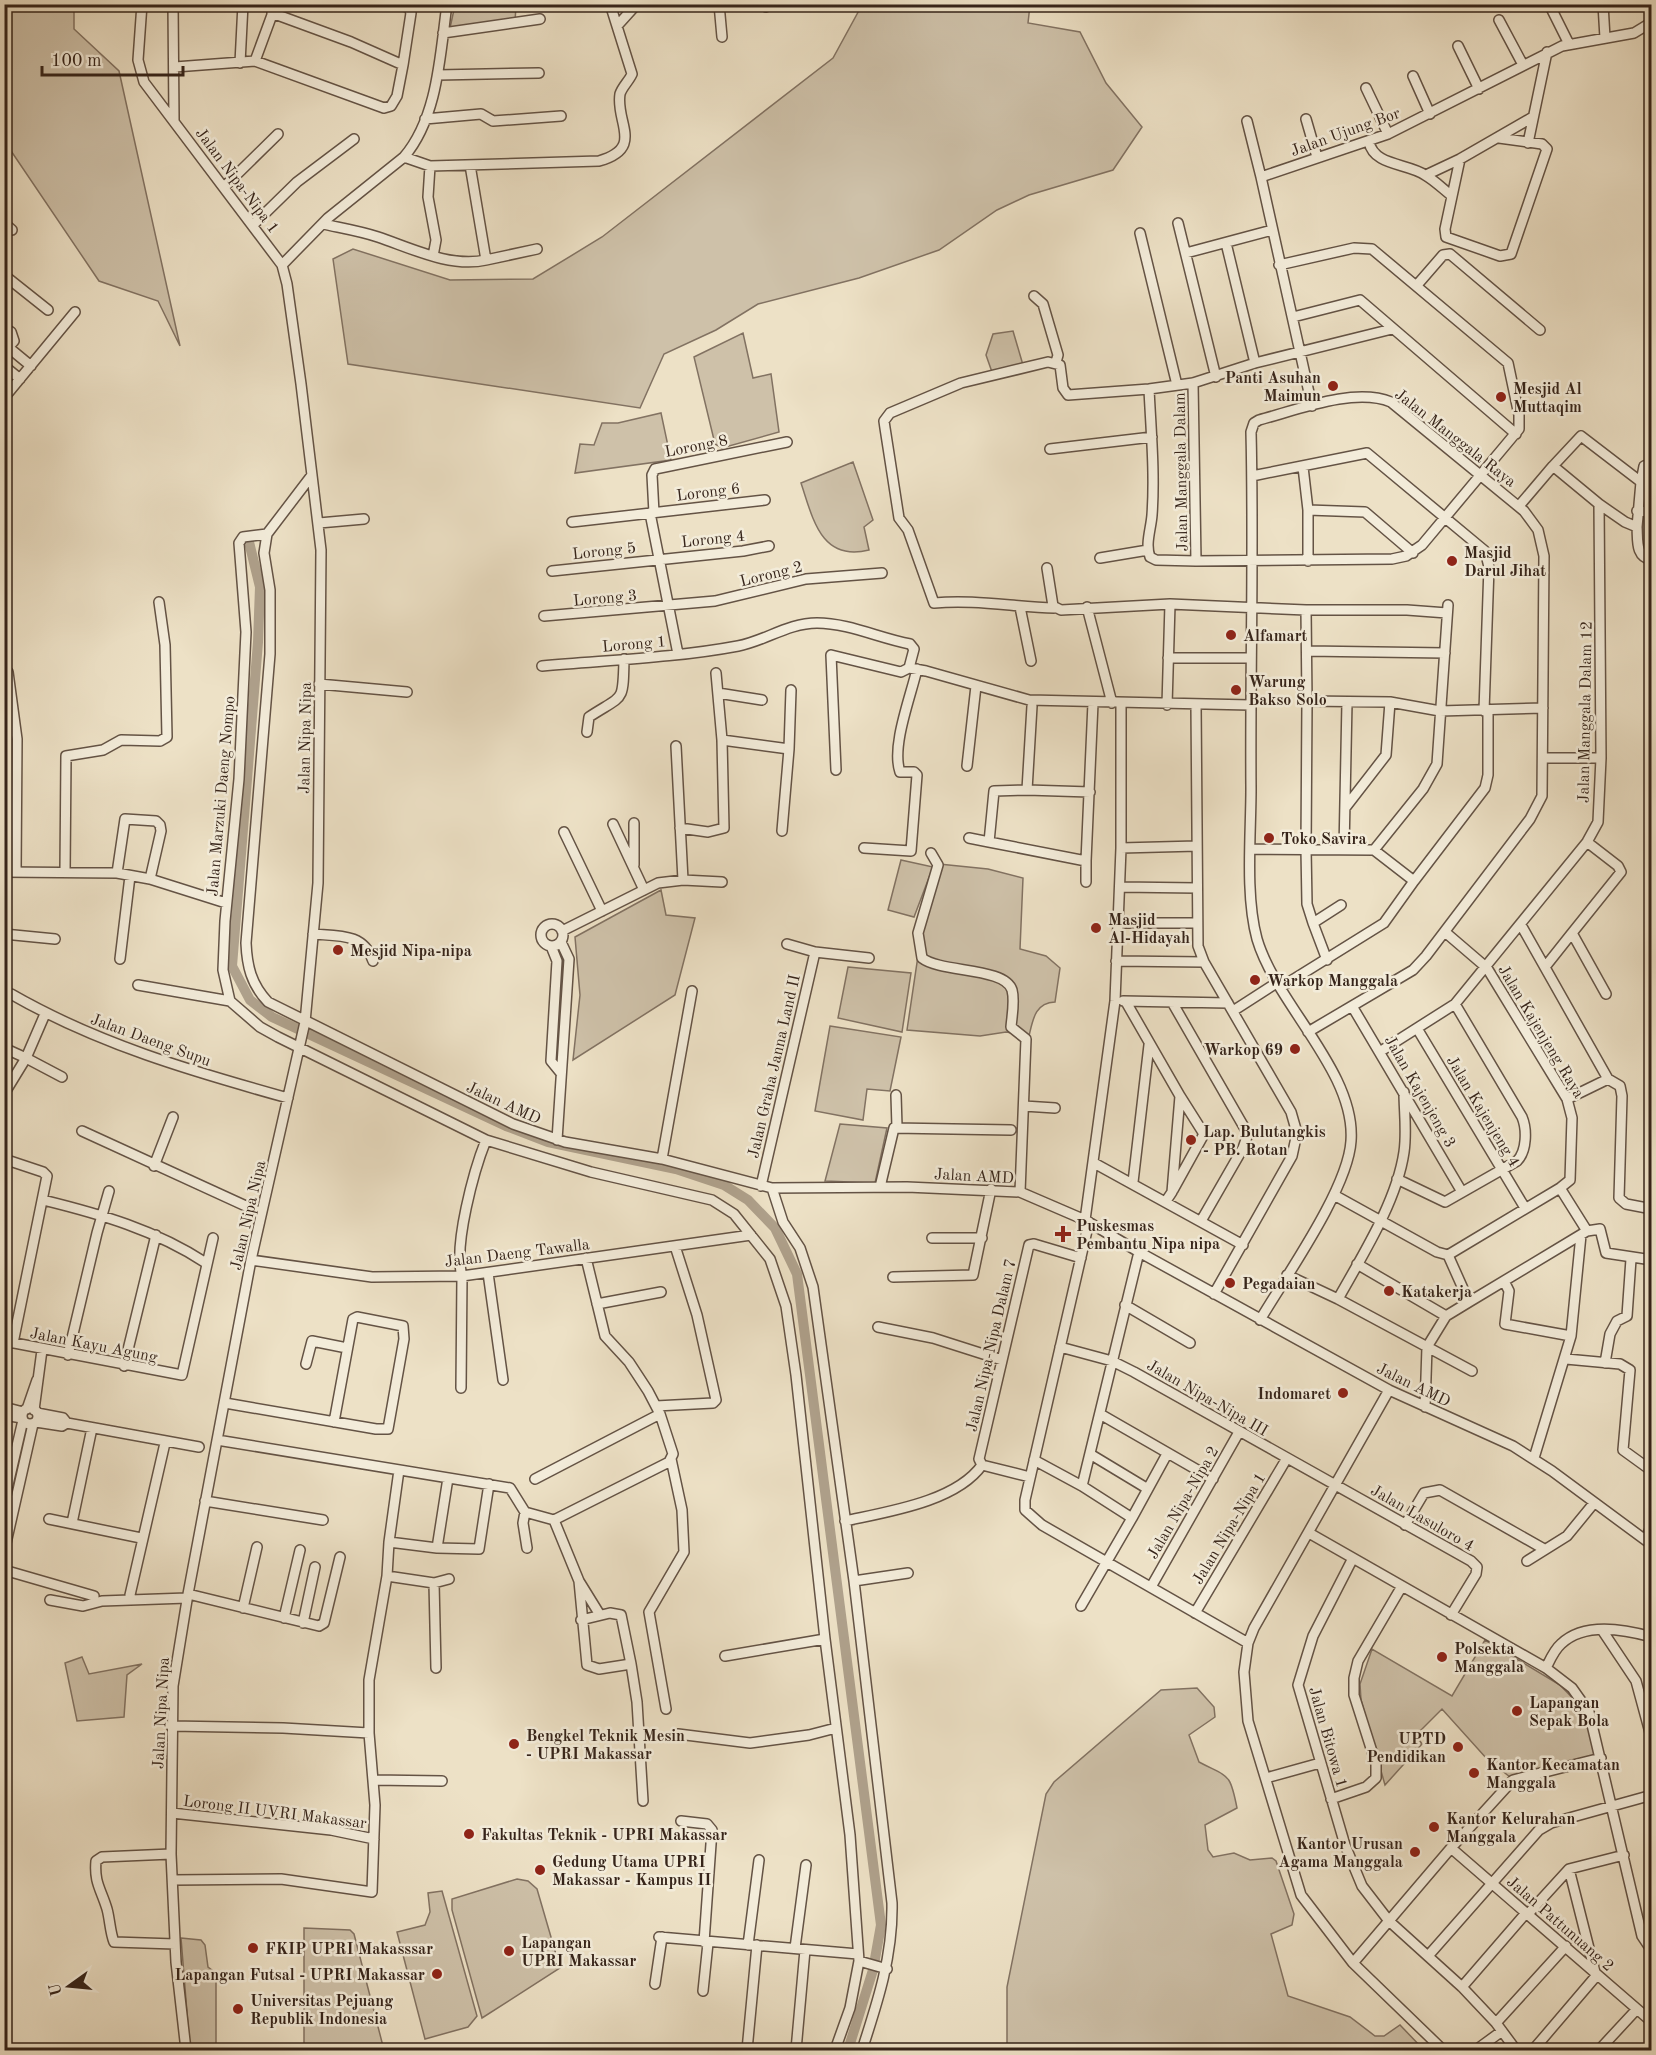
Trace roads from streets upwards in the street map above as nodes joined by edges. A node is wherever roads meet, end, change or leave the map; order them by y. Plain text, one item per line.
1 (142, 4) edge
2 (173, 4) edge
3 (243, 4) edge
4 (399, 4) edge
5 (447, 4) edge
6 (610, 4) edge
7 (718, 4) edge
8 (1549, 4) edge
9 (1603, 4) edge
10 (636, 5) edge
11 (274, 9) edge
12 (540, 19) dead end
13 (1499, 20) dead end
14 (1652, 22) edge
15 (617, 26) junction
16 (443, 33) junction
17 (722, 37) dead end
18 (1605, 38) junction
19 (1569, 44) junction
20 (1458, 46) dead end
21 (1547, 52) junction
22 (255, 61) junction
23 (240, 63) junction
24 (404, 65) junction
25 (1523, 65) junction
26 (175, 67) junction
27 (539, 72) dead end
28 (438, 75) junction
29 (1413, 75) dead end
30 (1366, 88) dead end
31 (1479, 89) junction
32 (1430, 114) junction
33 (561, 116) dead end
34 (1533, 117) junction
35 (425, 119) junction
36 (1306, 119) dead end
37 (174, 120) junction
38 (1247, 121) dead end
39 (278, 134) dead end
40 (1388, 134) junction
41 (1499, 138) junction
42 (354, 139) dead end
43 (1369, 142) junction
44 (1528, 142) junction
45 (404, 157) junction
46 (1317, 157) junction
47 (1460, 159) junction
48 (470, 165) junction
49 (430, 166) junction
50 (1426, 175) junction
51 (1261, 177) junction
52 (225, 186) junction
53 (1452, 196) junction
54 (1178, 223) dead end
55 (323, 224) junction
56 (253, 225) junction
57 (1272, 230) junction
58 (1140, 233) dead end
59 (1226, 243) junction
60 (537, 249) dead end
61 (1186, 252) junction
62 (433, 256) junction
63 (486, 260) junction
64 (282, 264) junction
65 (1279, 265) junction
66 (4, 275) edge
67 (1417, 285) junction
68 (1034, 297) dead end
69 (48, 310) dead end
70 (75, 312) dead end
71 (1293, 317) junction
72 (4, 328) edge
73 (1392, 329) junction
74 (1540, 330) dead end
75 (7, 350) edge
76 (1301, 352) junction
77 (1056, 362) junction
78 (1255, 363) junction
79 (4, 366) edge
80 (31, 366) junction
81 (1216, 377) junction
82 (20, 379) junction
83 (300, 383) joint
84 (1194, 383) junction
85 (1177, 385) junction
86 (1149, 389) junction
87 (4, 398) edge
88 (1312, 406) junction
89 (1516, 434) junction
90 (1152, 437) junction
91 (787, 442) dead end
92 (1050, 448) dead end
93 (1652, 463) edge
94 (1553, 466) junction
95 (1303, 467) junction
96 (312, 475) junction
97 (1481, 475) junction
98 (1252, 476) junction
99 (1641, 482) junction
100 (765, 500) dead end
101 (1599, 504) junction
102 (1519, 506) junction
103 (1308, 510) junction
104 (1637, 511) junction
105 (1652, 512) edge
106 (652, 513) junction
107 (1445, 516) junction
108 (364, 519) dead end
109 (572, 522) dead end
110 (319, 523) junction
111 (1637, 527) junction
112 (267, 534) junction
113 (769, 546) dead end
114 (1148, 550) junction
115 (1413, 553) junction
116 (1100, 558) dead end
117 (659, 559) junction
118 (1652, 560) edge
119 (1196, 561) junction
120 (1251, 561) junction
121 (1308, 561) junction
122 (1047, 570) dead end
123 (552, 571) dead end
124 (882, 573) dead end
125 (159, 602) dead end
126 (1170, 603) junction
127 (668, 606) junction
128 (1252, 606) junction
129 (1020, 607) junction
130 (1087, 607) junction
131 (1054, 608) junction
132 (1306, 609) junction
133 (544, 616) dead end
134 (1307, 651) junction
135 (1445, 653) junction
136 (678, 654) junction
137 (1168, 658) junction
138 (1250, 658) junction
139 (624, 659) junction
140 (1030, 661) dead end
141 (543, 666) dead end
142 (913, 668) junction
143 (8, 672) dead end
144 (716, 673) dead end
145 (319, 684) junction
146 (976, 686) junction
147 (791, 690) dead end
148 (407, 692) dead end
149 (718, 693) junction
150 (762, 700) dead end
151 (1307, 701) junction
152 (1347, 702) junction
153 (1390, 702) junction
154 (1093, 703) junction
155 (1116, 704) junction
156 (1167, 705) junction
157 (1196, 705) junction
158 (1250, 705) junction
159 (1032, 706) dead end
160 (1543, 708) junction
161 (1440, 711) junction
162 (1486, 711) junction
163 (587, 732) dead end
164 (722, 740) junction
165 (676, 746) dead end
166 (789, 749) junction
167 (1544, 758) junction
168 (1601, 758) junction
169 (967, 766) dead end
170 (836, 770) dead end
171 (1027, 790) junction
172 (1090, 792) junction
173 (1346, 808) junction
174 (634, 823) dead end
175 (613, 824) dead end
176 (680, 828) junction
177 (698, 831) junction
178 (782, 831) dead end
179 (564, 832) dead end
180 (969, 838) dead end
181 (989, 842) junction
182 (1587, 842) junction
183 (1197, 846) junction
184 (864, 848) dead end
185 (1121, 848) junction
186 (1251, 849) junction
187 (1306, 849) junction
188 (681, 850) junction
189 (1344, 850) junction
190 (1374, 850) junction
191 (931, 853) dead end
192 (1086, 861) junction
193 (633, 868) junction
194 (16, 871) junction
195 (4, 872) edge
196 (65, 872) junction
197 (117, 873) junction
198 (130, 876) junction
199 (150, 879) junction
200 (683, 880) junction
201 (1414, 881) junction
202 (722, 882) dead end
203 (1086, 882) dead end
204 (1120, 887) junction
205 (1197, 888) junction
206 (644, 890) junction
207 (226, 903) junction
208 (1341, 906) dead end
209 (602, 911) junction
210 (1118, 923) junction
211 (1197, 923) junction
212 (1312, 923) junction
213 (1521, 925) junction
214 (562, 931) junction
215 (1445, 932) junction
216 (1572, 933) junction
217 (4, 934) edge
218 (313, 934) junction
219 (55, 939) dead end
220 (561, 942) junction
221 (788, 944) dead end
222 (551, 946) junction
223 (815, 952) junction
224 (869, 958) dead end
225 (120, 959) dead end
226 (1327, 960) junction
227 (373, 961) dead end
228 (1116, 962) junction
229 (1204, 962) junction
230 (1545, 967) junction
231 (1487, 968) junction
232 (1280, 984) junction
233 (138, 985) dead end
234 (692, 991) dead end
235 (11, 994) dead end
236 (1606, 994) dead end
237 (230, 1001) junction
238 (1114, 1001) junction
239 (1126, 1002) junction
240 (1172, 1002) junction
241 (1455, 1004) junction
242 (1352, 1006) junction
243 (1230, 1007) junction
244 (45, 1014) junction
245 (304, 1024) junction
246 (1418, 1030) junction
247 (1308, 1032) junction
248 (1149, 1044) junction
249 (299, 1045) junction
250 (4, 1048) edge
251 (1381, 1051) junction
252 (26, 1058) junction
253 (560, 1072) junction
254 (62, 1077) dead end
255 (1608, 1079) junction
256 (1404, 1092) junction
257 (4, 1094) edge
258 (896, 1095) dead end
259 (1180, 1096) junction
260 (288, 1098) junction
261 (1567, 1100) junction
262 (1024, 1106) junction
263 (1055, 1108) dead end
264 (173, 1117) dead end
265 (897, 1127) junction
266 (1011, 1130) dead end
267 (82, 1131) dead end
268 (486, 1140) junction
269 (557, 1140) junction
270 (4, 1159) edge
271 (662, 1159) junction
272 (1094, 1163) junction
273 (154, 1166) junction
274 (1502, 1170) junction
275 (1397, 1179) junction
276 (1133, 1182) junction
277 (761, 1186) junction
278 (880, 1187) junction
279 (772, 1188) junction
280 (1560, 1188) junction
281 (991, 1189) junction
282 (110, 1191) dead end
283 (1020, 1192) junction
284 (1172, 1192) junction
285 (1462, 1192) junction
286 (1334, 1195) junction
287 (43, 1200) junction
288 (1166, 1200) junction
289 (1525, 1208) junction
290 (1652, 1209) edge
291 (261, 1214) junction
292 (102, 1215) junction
293 (1380, 1219) junction
294 (1087, 1221) junction
295 (1201, 1221) junction
296 (1584, 1233) junction
297 (156, 1235) junction
298 (752, 1235) junction
299 (213, 1238) dead end
300 (932, 1238) dead end
301 (982, 1238) junction
302 (1243, 1245) junction
303 (675, 1246) junction
304 (1139, 1252) junction
305 (1448, 1255) junction
306 (585, 1258) junction
307 (1081, 1258) junction
308 (1631, 1259) junction
309 (251, 1260) junction
310 (1652, 1260) edge
311 (206, 1263) junction
312 (1357, 1264) junction
313 (488, 1273) junction
314 (1287, 1275) junction
315 (462, 1276) junction
316 (893, 1277) dead end
317 (1504, 1281) junction
318 (660, 1292) dead end
319 (1214, 1294) junction
320 (1338, 1299) junction
321 (1469, 1302) junction
322 (597, 1304) junction
323 (1125, 1305) junction
324 (1446, 1316) junction
325 (1260, 1320) junction
326 (878, 1327) dead end
327 (1570, 1336) junction
328 (9, 1342) edge
329 (1191, 1343) dead end
330 (1060, 1347) junction
331 (1427, 1347) junction
332 (347, 1348) junction
333 (42, 1350) junction
334 (68, 1355) junction
335 (1566, 1359) junction
336 (1002, 1360) junction
337 (1112, 1361) junction
338 (1605, 1363) junction
339 (306, 1364) dead end
340 (124, 1366) junction
341 (1472, 1371) dead end
342 (503, 1380) dead end
343 (462, 1388) dead end
344 (1389, 1390) junction
345 (225, 1403) junction
346 (4, 1407) edge
347 (1425, 1407) junction
348 (658, 1410) junction
349 (1100, 1414) junction
350 (4, 1415) edge
351 (29, 1416) junction
352 (334, 1422) junction
353 (92, 1428) junction
354 (1239, 1432) junction
355 (217, 1440) junction
356 (165, 1443) junction
357 (199, 1447) dead end
358 (1090, 1454) junction
359 (1167, 1454) junction
360 (1287, 1458) junction
361 (1534, 1458) junction
362 (671, 1459) junction
363 (1034, 1461) junction
364 (983, 1465) junction
365 (399, 1470) junction
366 (1652, 1471) edge
367 (1030, 1477) junction
368 (448, 1479) junction
369 (535, 1479) dead end
370 (1213, 1479) junction
371 (489, 1484) junction
372 (1336, 1484) junction
373 (1082, 1486) junction
374 (1148, 1489) junction
375 (205, 1501) junction
376 (4, 1502) edge
377 (1594, 1503) junction
378 (525, 1512) junction
379 (1132, 1518) junction
380 (49, 1519) dead end
381 (323, 1520) dead end
382 (554, 1520) junction
383 (845, 1521) junction
384 (72, 1523) junction
385 (1652, 1523) edge
386 (1405, 1525) junction
387 (1309, 1533) junction
388 (141, 1538) junction
389 (389, 1542) junction
390 (1649, 1542) edge
391 (257, 1547) dead end
392 (437, 1548) junction
393 (527, 1548) dead end
394 (300, 1550) dead end
395 (1544, 1550) junction
396 (4, 1552) edge
397 (340, 1557) dead end
398 (1353, 1558) junction
399 (1106, 1560) junction
400 (1527, 1561) dead end
401 (315, 1567) dead end
402 (4, 1570) edge
403 (908, 1573) dead end
404 (387, 1576) junction
405 (449, 1579) dead end
406 (579, 1581) junction
407 (854, 1581) junction
408 (434, 1583) junction
409 (1402, 1586) junction
410 (1151, 1587) junction
411 (130, 1595) dead end
412 (94, 1596) dead end
413 (187, 1596) junction
414 (50, 1600) dead end
415 (1082, 1606) dead end
416 (243, 1608) junction
417 (1195, 1613) junction
418 (600, 1616) junction
419 (1451, 1616) junction
420 (284, 1618) junction
421 (581, 1620) junction
422 (303, 1623) junction
423 (1602, 1630) junction
424 (1652, 1636) edge
425 (825, 1638) junction
426 (1248, 1643) junction
427 (724, 1656) dead end
428 (631, 1664) junction
429 (436, 1668) dead end
430 (1545, 1668) junction
431 (666, 1709) dead end
432 (171, 1726) junction
433 (837, 1728) junction
434 (369, 1733) junction
435 (678, 1734) dead end
436 (1652, 1740) edge
437 (1601, 1758) junction
438 (1320, 1762) junction
439 (1266, 1778) junction
440 (373, 1780) junction
441 (442, 1781) dead end
442 (1652, 1795) edge
443 (1331, 1799) junction
444 (643, 1801) dead end
445 (1612, 1807) junction
446 (172, 1813) junction
447 (681, 1821) dead end
448 (374, 1839) junction
449 (1451, 1848) junction
450 (171, 1854) junction
451 (1624, 1855) junction
452 (759, 1860) dead end
453 (806, 1865) dead end
454 (1569, 1869) junction
455 (173, 1880) junction
456 (1491, 1882) junction
457 (1527, 1913) junction
458 (1389, 1921) junction
459 (706, 1942) junction
460 (175, 1944) junction
461 (753, 1945) junction
462 (1566, 1946) junction
463 (800, 1949) junction
464 (1652, 1950) edge
465 (1428, 1956) junction
466 (861, 1960) junction
467 (1353, 1963) junction
468 (883, 1968) junction
469 (1596, 1973) junction
470 (655, 1984) dead end
471 (1462, 1987) junction
472 (702, 1991) dead end
473 (1637, 2009) junction
474 (1652, 2022) edge
475 (1499, 2027) junction
476 (186, 2050) edge
477 (747, 2050) edge
478 (796, 2050) edge
479 (835, 2050) edge
480 (862, 2050) edge
481 (1443, 2050) edge
482 (1476, 2050) edge
483 (1516, 2050) edge
484 (1533, 2050) edge
485 (1599, 2050) edge

1 - 37 street, Jalan Nipa-Nipa 1
2 - 26 street
3 - 23 street
4 - 24 street
5 - 16 street
6 - 15 street
7 - 17 street
8 - 19 street
9 - 18 street
10 - 15 street
11 - 22 street
11 - 24 street
12 - 16 street
13 - 25 street
14 - 18 street, Jalan Ujung Bor
15 - 48 street
16 - 28 street
18 - 19 street, Jalan Ujung Bor
19 - 21 street, Jalan Ujung Bor
20 - 31 street
21 - 25 street, Jalan Ujung Bor
21 - 34 street
22 - 23 street
22 - 24 street
23 - 26 street
25 - 31 street, Jalan Ujung Bor
26 - 37 street
27 - 28 street
28 - 35 street
29 - 32 street
30 - 40 street
31 - 32 street, Jalan Ujung Bor
32 - 40 street, Jalan Ujung Bor
33 - 35 street
34 - 41 street
34 - 44 street
35 - 45 street
36 - 46 street
37 - 52 street, Jalan Nipa-Nipa 1
38 - 51 street
39 - 52 street
40 - 43 street, Jalan Ujung Bor
41 - 44 street
41 - 47 street
42 - 56 street
43 - 46 street, Jalan Ujung Bor
43 - 50 street
44 - 53 street
45 - 49 street
45 - 55 street
46 - 51 street, Jalan Ujung Bor
47 - 50 street
47 - 53 street
48 - 49 street
48 - 63 street
49 - 62 street
50 - 53 street
51 - 57 street
52 - 56 street, Jalan Nipa-Nipa 1
54 - 61 street
55 - 62 street
55 - 64 street
56 - 64 street, Jalan Nipa-Nipa 1
57 - 59 street
57 - 65 street
58 - 85 street
59 - 61 street
59 - 78 street
60 - 63 street
61 - 81 street
62 - 63 street
64 - 83 street, Jalan Nipa-Nipa 1
65 - 67 street
65 - 71 street
66 - 69 street
67 - 74 street
67 - 89 street
68 - 77 street
70 - 80 street
71 - 73 street
71 - 76 street
72 - 75 street
73 - 76 street
73 - 89 street
75 - 80 street
76 - 78 street
76 - 88 street
77 - 86 street
77 - 129 street
78 - 81 street
79 - 82 street
80 - 82 street
81 - 84 street
82 - 87 street
83 - 96 street, Jalan Nipa Nipa
84 - 85 street
84 - 119 street, Jalan Manggala Dalam
85 - 86 street
86 - 90 street
88 - 97 street, Jalan Manggala Raya
88 - 98 street, Jalan Manggala Raya
89 - 97 street
90 - 92 street
90 - 114 street
91 - 106 street, Lorong 8
93 - 99 street
94 - 99 street
94 - 101 street
94 - 102 street
95 - 98 street
95 - 103 street
95 - 107 street
96 - 110 street, Jalan Nipa Nipa
96 - 112 street
97 - 102 street, Jalan Manggala Raya
97 - 107 street
98 - 120 street, Jalan Manggala Raya
99 - 104 street
100 - 106 street, Lorong 6
101 - 111 street
101 - 168 street, Jalan Manggala Dalam 12
102 - 160 street, Jalan Manggala Raya
103 - 115 street
103 - 121 street
104 - 105 street
104 - 111 street
106 - 109 street, Lorong 6
106 - 117 street
107 - 115 street
107 - 162 street
108 - 110 street
110 - 145 street, Jalan Nipa Nipa
111 - 118 street
112 - 207 street, Jalan Marzuki Daeng Nompo
112 - 245 street, Jalan AMD
113 - 117 street, Lorong 4
114 - 116 street
114 - 119 street
115 - 121 street
117 - 123 street, Lorong 5
117 - 127 street
119 - 120 street
120 - 121 street
120 - 128 street, Jalan Manggala Raya
122 - 131 street
124 - 127 street, Lorong 2
125 - 196 street
126 - 128 street
126 - 130 street
126 - 137 street
127 - 133 street, Lorong 3
127 - 136 street
128 - 132 street
128 - 138 street, Jalan Manggala Raya
129 - 131 street
129 - 140 street
130 - 131 street
130 - 155 street
132 - 134 street
132 - 135 street
134 - 135 street
134 - 151 street
135 - 161 street
136 - 139 street, Lorong 1
136 - 142 street, Lorong 1
137 - 138 street
137 - 156 street
138 - 158 street, Jalan Manggala Raya
139 - 141 street, Lorong 1
139 - 163 street
142 - 146 street
142 - 170 street
142 - 184 street
143 - 194 street
144 - 149 street
145 - 148 street
145 - 218 street, Jalan Nipa Nipa
146 - 154 street
146 - 169 street
147 - 166 street
149 - 150 street
149 - 164 street
151 - 152 street
151 - 187 street
152 - 153 street
152 - 173 street
153 - 161 street
153 - 173 street
154 - 155 street
154 - 172 street
155 - 156 street
155 - 185 street
156 - 157 street
157 - 158 street
157 - 183 street
158 - 186 street, Jalan Manggala Raya
159 - 171 street
160 - 162 street
160 - 167 street, Jalan Manggala Raya
161 - 162 street
161 - 190 street
162 - 201 street
164 - 166 street
164 - 177 street
165 - 176 street
166 - 178 street
167 - 168 street
167 - 215 street, Jalan Manggala Raya
168 - 182 street, Jalan Manggala Dalam 12
171 - 172 street
171 - 181 street
172 - 192 street
173 - 189 street
174 - 193 street
175 - 193 street
176 - 177 street
176 - 188 street
177 - 188 street
179 - 209 street
180 - 181 street
181 - 192 street
182 - 213 street, Jalan Manggala Dalam 12
182 - 216 street
183 - 185 street
183 - 205 street
185 - 204 street
186 - 187 street
186 - 232 street, Jalan Manggala Raya
187 - 189 street
187 - 212 street
188 - 200 street
189 - 190 street
190 - 201 street
191 - 262 street
192 - 203 street
193 - 206 street
194 - 195 street
194 - 196 street
196 - 197 street
197 - 198 street
197 - 199 street
198 - 199 street
198 - 225 street
199 - 207 street
200 - 202 street
200 - 206 street
201 - 226 street
204 - 205 street
204 - 210 street
205 - 211 street
206 - 209 street
207 - 237 street, Jalan Marzuki Daeng Nompo
208 - 212 street
209 - 214 street
210 - 211 street
210 - 228 street
211 - 229 street
212 - 226 street
213 - 230 street
213 - 231 street, Jalan Manggala Dalam 12
214 - 220 street
214 - 222 street
215 - 231 street, Jalan Kajenjeng Raya
215 - 242 street, Jalan Manggala Raya
216 - 230 street
216 - 236 street
217 - 219 street
218 - 227 street
218 - 245 street, Jalan Nipa Nipa
220 - 222 street
220 - 253 street
221 - 223 street
222 - 253 street
223 - 224 street
223 - 277 street, Jalan Graha Janna Land II
226 - 232 street
228 - 229 street
228 - 238 street
229 - 243 street
230 - 255 street
231 - 241 street, Jalan Manggala Dalam 12
231 - 261 street, Jalan Kajenjeng Raya
232 - 243 street
232 - 247 street, Jalan Manggala Raya
233 - 237 street
234 - 271 street
235 - 244 street, Jalan Daeng Supu
237 - 249 street
238 - 239 street
238 - 272 street
239 - 240 street
239 - 248 street
240 - 243 street
240 - 295 street
241 - 246 street, Jalan Manggala Dalam 12
241 - 274 street
242 - 247 street, Jalan Manggala Raya
242 - 251 street, Jalan Kajenjeng 3
243 - 302 street
244 - 252 street
244 - 260 street, Jalan Daeng Supu
245 - 249 street, Jalan Nipa Nipa
245 - 269 street, Jalan AMD
246 - 251 street, Jalan Manggala Dalam 12
246 - 274 street, Jalan Kajenjeng 4
247 - 286 street, Jalan Manggala Raya
248 - 259 street
248 - 276 street
249 - 260 street, Jalan Nipa Nipa
249 - 268 street
250 - 252 street
251 - 256 street, Jalan Kajenjeng 3
252 - 254 street
252 - 257 street
253 - 269 street
255 - 261 street
255 - 290 street
256 - 275 street
256 - 285 street, Jalan Kajenjeng 3
258 - 265 street
259 - 284 street
259 - 284 street
260 - 291 street, Jalan Nipa Nipa
261 - 280 street, Jalan Kajenjeng Raya
262 - 263 street
262 - 283 street
264 - 273 street
265 - 266 street
265 - 278 street
267 - 273 street
268 - 298 street
268 - 315 street
269 - 271 street, Jalan AMD
270 - 287 street
271 - 277 street, Jalan AMD
272 - 276 street
272 - 294 street
273 - 291 street
274 - 285 street
274 - 289 street, Jalan Kajenjeng 4
275 - 285 street
275 - 293 street
276 - 288 street
277 - 279 street, Jalan AMD
278 - 279 street, Jalan AMD
278 - 281 street, Jalan AMD
279 - 383 street
280 - 289 street
280 - 296 street
281 - 283 street, Jalan AMD
281 - 301 street
282 - 292 street
283 - 294 street, Jalan AMD
284 - 288 street
286 - 293 street
286 - 314 street, Jalan Manggala Raya
287 - 292 street
287 - 328 street
288 - 295 street
289 - 305 street
291 - 309 street, Jalan Nipa Nipa
292 - 297 street
292 - 334 street
293 - 305 street
293 - 312 street
294 - 304 street, Jalan AMD
294 - 307 street
295 - 302 street
296 - 308 street
296 - 317 street
296 - 327 street
297 - 311 street
297 - 340 street
298 - 303 street, Jalan Daeng Tawalla
298 - 425 street
299 - 311 street
300 - 301 street
301 - 316 street
302 - 319 street
303 - 306 street, Jalan Daeng Tawalla
303 - 348 street
304 - 319 street, Jalan AMD
304 - 323 street
305 - 321 street
306 - 313 street, Jalan Daeng Tawalla
306 - 322 street
307 - 330 street
307 - 336 street, Jalan Nipa-Nipa Dalam 7
308 - 310 street
308 - 338 street
309 - 315 street, Jalan Daeng Tawalla
309 - 345 street, Jalan Nipa Nipa
311 - 340 street, Jalan Kayu Agung
312 - 320 street
312 - 324 street
313 - 315 street, Jalan Daeng Tawalla
313 - 342 street
314 - 320 street
314 - 325 street, Jalan Manggala Raya
315 - 343 street
317 - 321 street
317 - 327 street
318 - 322 street
319 - 325 street, Jalan AMD
320 - 331 street
321 - 324 street
322 - 348 street
323 - 329 street
323 - 337 street
324 - 331 street
325 - 344 street, Jalan AMD
326 - 336 street
327 - 335 street
328 - 333 street, Jalan Kayu Agung
330 - 337 street, Jalan Nipa-Nipa III
330 - 363 street
331 - 341 street
331 - 347 street
332 - 339 street
332 - 352 street
332 - 352 street
333 - 334 street, Jalan Kayu Agung
333 - 351 street
334 - 340 street, Jalan Kayu Agung
335 - 338 street
335 - 361 street
336 - 364 street, Jalan Nipa-Nipa Dalam 7
337 - 349 street
337 - 354 street, Jalan Nipa-Nipa III
338 - 366 street
344 - 347 street, Jalan AMD
344 - 372 street
345 - 352 street
345 - 355 street, Jalan Nipa Nipa
346 - 351 street
347 - 361 street, Jalan AMD
348 - 362 street
348 - 369 street
349 - 358 street
349 - 359 street
350 - 351 street
351 - 353 street
351 - 376 street
351 - 396 street
353 - 356 street
353 - 384 street
354 - 360 street, Jalan Nipa-Nipa III
354 - 370 street, Jalan Nipa-Nipa 2
355 - 365 street
355 - 375 street, Jalan Nipa Nipa
356 - 357 street
356 - 388 street
358 - 373 street
358 - 374 street
359 - 370 street
359 - 374 street
360 - 372 street, Jalan Nipa-Nipa III
360 - 417 street, Jalan Nipa-Nipa 1
361 - 377 street, Jalan AMD
362 - 382 street
362 - 431 street
363 - 367 street
363 - 373 street
364 - 367 street
364 - 383 street
365 - 368 street
365 - 389 street
367 - 399 street
368 - 371 street
368 - 392 street
370 - 410 street, Jalan Nipa-Nipa 2
371 - 378 street
371 - 392 street
372 - 386 street, Jalan Lasuloro 4
372 - 387 street
373 - 379 street
374 - 379 street
375 - 381 street
375 - 413 street, Jalan Nipa Nipa
377 - 390 street, Jalan AMD
377 - 395 street
378 - 382 street
378 - 393 street
379 - 399 street
380 - 384 street
382 - 406 street
383 - 407 street
384 - 388 street
385 - 390 street
386 - 395 street
386 - 419 street, Jalan Lasuloro 4
387 - 398 street
387 - 426 street
388 - 411 street
389 - 392 street
389 - 404 street
391 - 416 street
394 - 420 street
395 - 400 street
397 - 422 street
398 - 409 street
398 - 438 street, Jalan Bitowa 1
399 - 410 street
399 - 415 street
401 - 422 street
402 - 412 street
403 - 407 street
404 - 408 street
404 - 434 street
405 - 408 street
406 - 418 street
406 - 421 street
407 - 468 street
408 - 429 street
409 - 419 street
409 - 443 street
410 - 417 street
413 - 414 street
413 - 416 street
413 - 432 street, Jalan Nipa Nipa
416 - 420 street
417 - 426 street
418 - 421 street
418 - 428 street
419 - 430 street
420 - 422 street
421 - 428 street
423 - 424 street
423 - 430 street
423 - 436 street
425 - 427 street
425 - 433 street
426 - 439 street
428 - 444 street
430 - 437 street
432 - 434 street
432 - 446 street, Jalan Nipa Nipa
433 - 435 street
433 - 466 street
434 - 440 street
437 - 445 street
437 - 449 street
438 - 439 street
438 - 443 street, Jalan Bitowa 1
439 - 467 street
440 - 441 street
440 - 448 street
442 - 445 street
443 - 458 street, Jalan Bitowa 1
445 - 451 street
445 - 456 street
446 - 448 street, Lorong II UVRI Makassar
446 - 450 street, Jalan Nipa Nipa
447 - 459 street
448 - 455 street
449 - 456 street, Jalan Pattunuang 2
449 - 458 street
450 - 455 street, Jalan Nipa Nipa
450 - 460 street
451 - 454 street
451 - 464 street
452 - 461 street
453 - 463 street
454 - 457 street
454 - 469 street
455 - 460 street, Jalan Nipa Nipa
456 - 457 street, Jalan Pattunuang 2
456 - 465 street
457 - 462 street, Jalan Pattunuang 2
457 - 471 street
458 - 465 street, Jalan Bitowa 1
458 - 467 street
459 - 461 street
459 - 470 street
459 - 472 street
460 - 476 street, Jalan Nipa Nipa
461 - 463 street
461 - 477 street
462 - 469 street, Jalan Pattunuang 2
462 - 475 street
463 - 466 street
463 - 478 street
465 - 471 street, Jalan Bitowa 1
466 - 468 street
466 - 479 street
467 - 481 street
468 - 480 street
469 - 473 street, Jalan Pattunuang 2
469 - 484 street
471 - 475 street, Jalan Bitowa 1
473 - 474 street, Jalan Pattunuang 2
473 - 485 street
475 - 482 street
475 - 483 street, Jalan Bitowa 1

